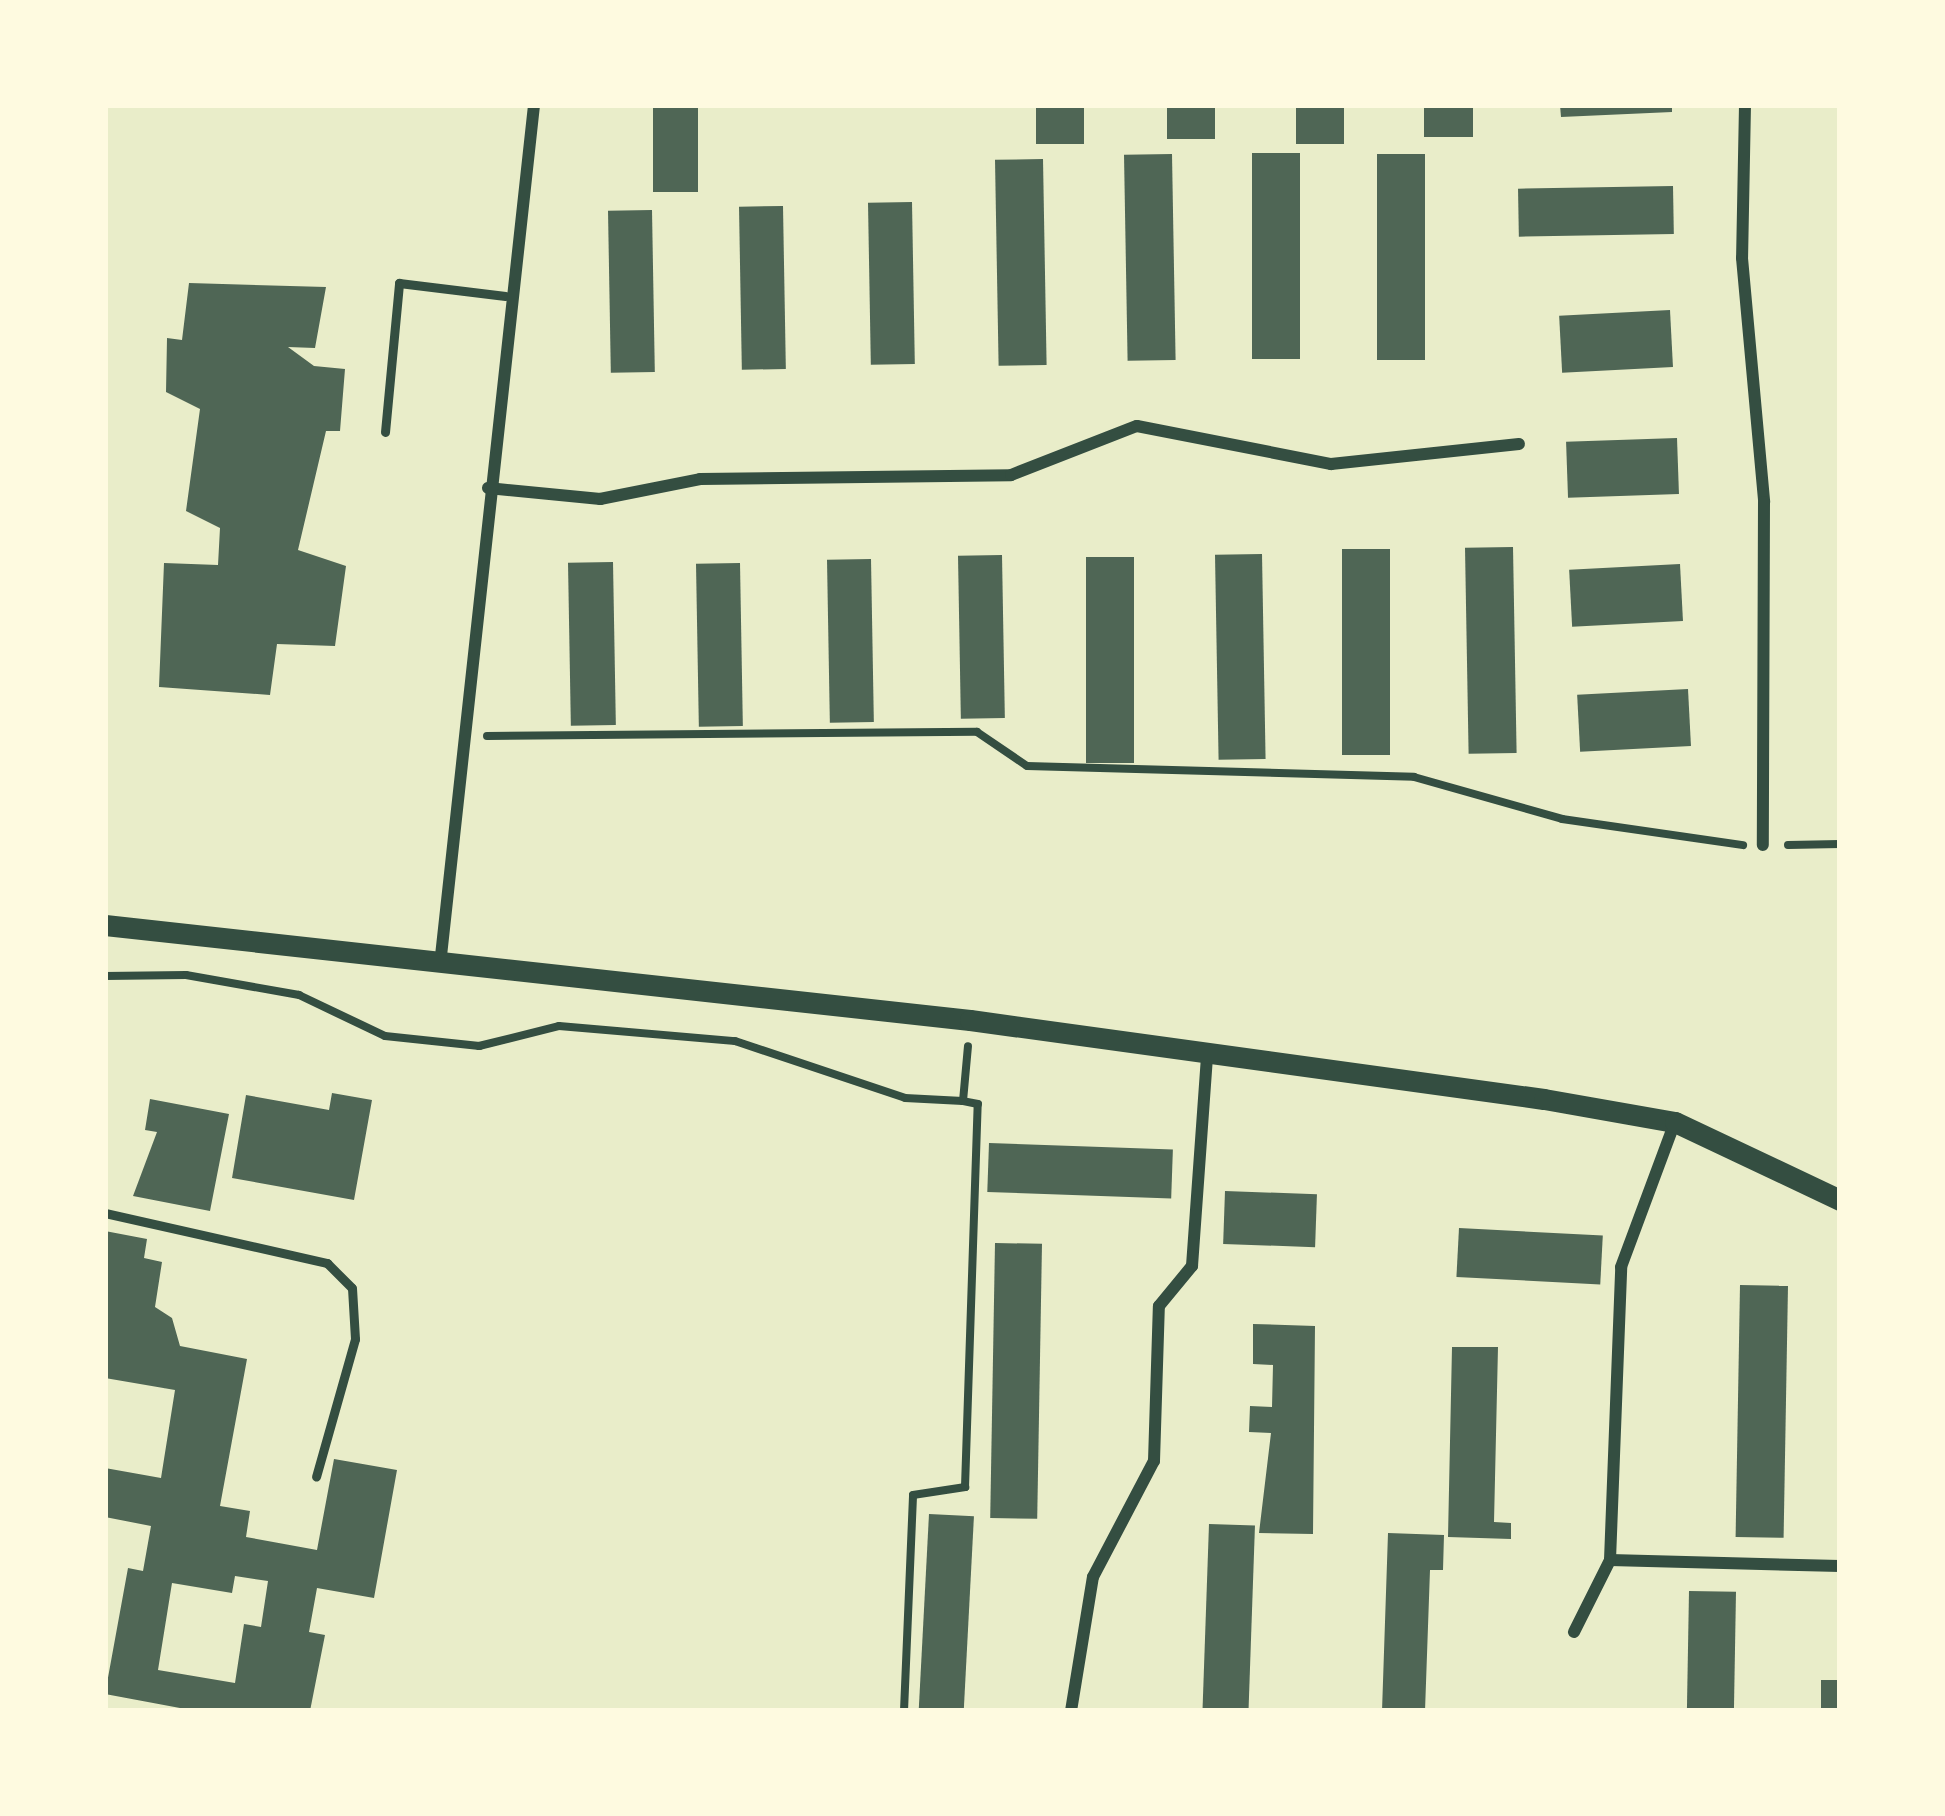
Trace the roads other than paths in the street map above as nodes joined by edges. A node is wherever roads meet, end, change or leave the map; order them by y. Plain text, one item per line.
1 (534, 105) edge
2 (1745, 105) edge
3 (505, 296) junction
4 (385, 432) dead end
5 (1519, 444) dead end
6 (488, 488) junction
7 (1762, 845) dead end
8 (105, 925) edge
9 (440, 966) junction
10 (1207, 1057) junction
11 (1675, 1122) junction
12 (1840, 1200) edge
13 (105, 1213) edge
14 (316, 1477) dead end
15 (1610, 1561) junction
16 (1840, 1566) edge
17 (1574, 1632) dead end
18 (1071, 1711) edge

1 - 3 street
2 - 7 street
3 - 4 lane
3 - 6 street
5 - 6 street
6 - 9 street
8 - 9 street
9 - 10 street
10 - 11 street
10 - 18 street
11 - 12 street
11 - 15 street
13 - 14 lane
15 - 16 street
15 - 17 street

